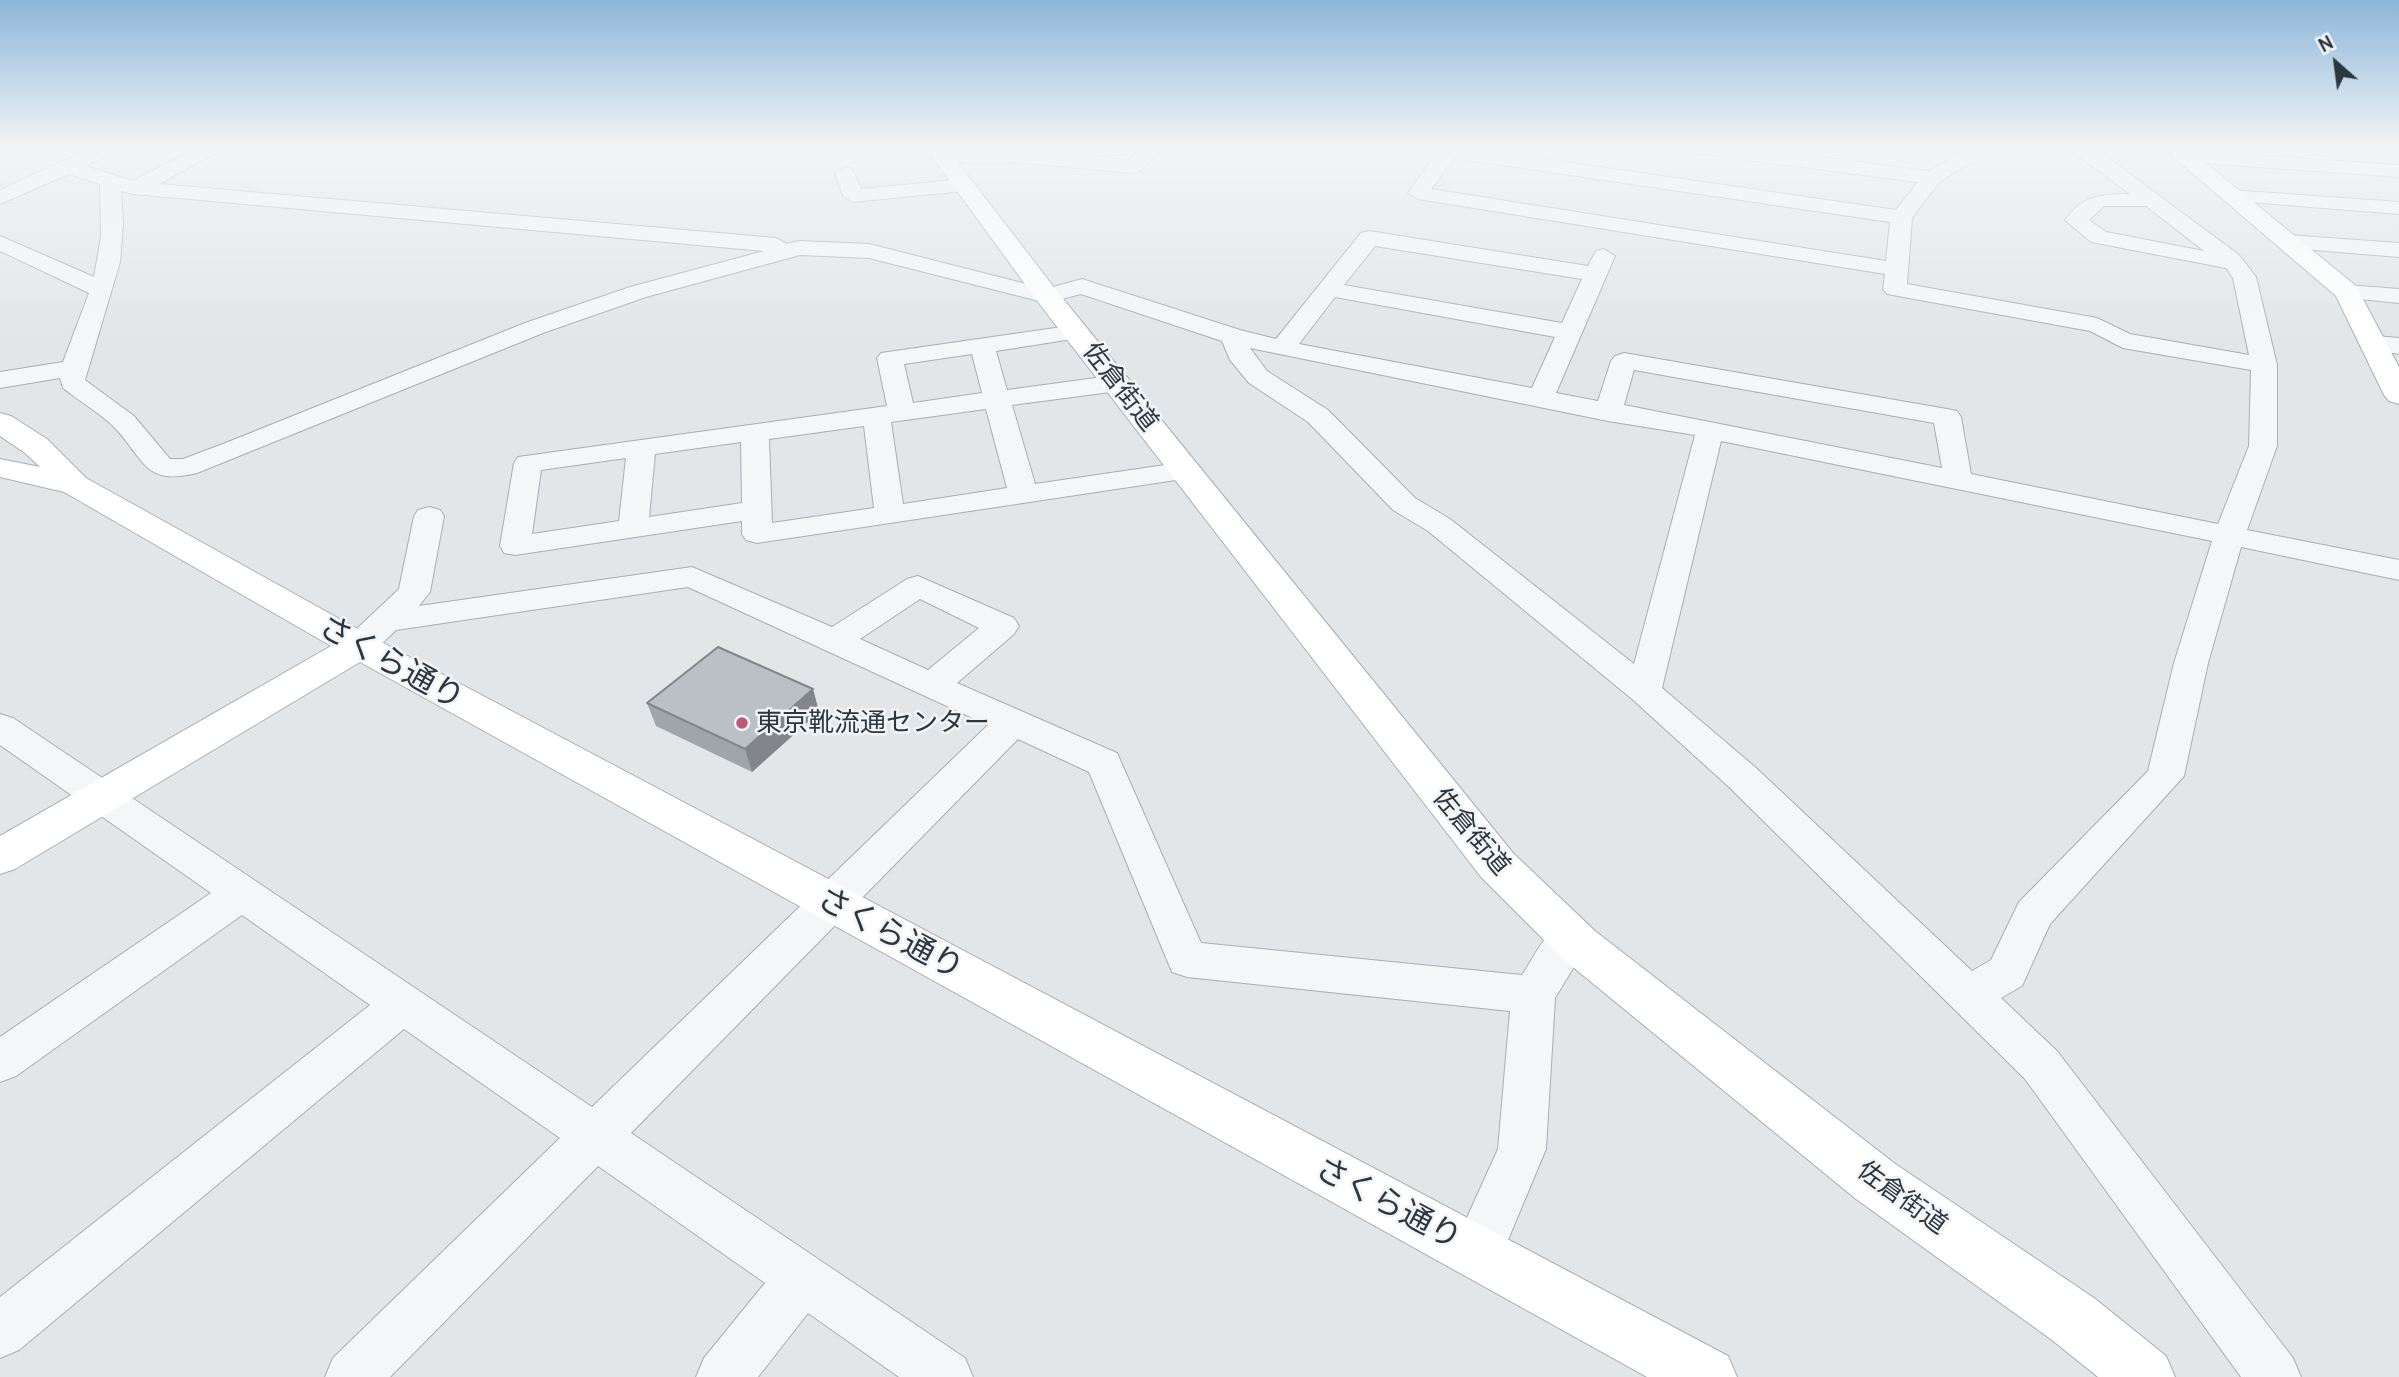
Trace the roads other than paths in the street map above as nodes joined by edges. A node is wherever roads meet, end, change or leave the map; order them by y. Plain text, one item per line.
1 (118, 211) edge
2 (414, 211) edge
3 (983, 211) edge
4 (1528, 211) edge
5 (1861, 211) edge
6 (1906, 211) edge
7 (2086, 211) edge
8 (2166, 211) edge
9 (2250, 211) edge
10 (1901, 217) junction
11 (1617, 226) junction
12 (2287, 242) junction
13 (0, 243) edge
14 (799, 248) junction
15 (2399, 250) edge
16 (2234, 264) junction
17 (1894, 269) junction
18 (1596, 274) junction
19 (1329, 289) junction
20 (102, 290) junction
21 (2347, 292) junction
22 (1047, 296) junction
23 (2399, 296) edge
24 (1076, 332) junction
25 (1570, 332) junction
26 (1232, 336) junction
27 (2388, 345) edge
28 (982, 346) junction
29 (1282, 348) junction
30 (2264, 365) junction
31 (74, 368) junction
32 (0, 380) edge
33 (1118, 383) junction
34 (2399, 394) edge
35 (1540, 399) junction
36 (995, 400) junction
37 (1608, 413) junction
38 (889, 414) junction
39 (0, 422) edge
40 (1710, 430) junction
41 (755, 432) junction
42 (641, 448) junction
43 (0, 468) edge
44 (1186, 471) junction
45 (1958, 480) junction
46 (75, 485) junction
47 (1023, 495) junction
48 (757, 510) junction
49 (890, 514) junction
50 (429, 516) dead end
51 (633, 528) junction
52 (2229, 536) junction
53 (2399, 570) edge
54 (373, 634) junction
55 (834, 641) junction
56 (932, 685) junction
57 (1644, 691) junction
58 (1013, 722) junction
59 (0, 727) edge
60 (100, 796) junction
61 (0, 857) edge
62 (242, 894) junction
63 (831, 902) junction
64 (1571, 937) junction
65 (1533, 995) junction
66 (1967, 996) junction
67 (403, 1004) junction
68 (0, 1062) edge
69 (595, 1136) junction
70 (1477, 1253) junction
71 (803, 1278) junction
72 (0, 1331) edge
73 (352, 1377) edge
74 (723, 1377) edge
75 (946, 1377) edge
76 (1707, 1377) edge
77 (2145, 1377) edge
78 (2274, 1377) edge

1 - 20 street
2 - 14 street
3 - 22 street, 佐倉街道
4 - 11 street
5 - 10 street
6 - 10 street
7 - 16 street
8 - 16 street
9 - 12 street
10 - 17 street
11 - 17 street
11 - 18 street
12 - 15 street
12 - 21 street
13 - 20 street
14 - 22 street
14 - 31 street
16 - 30 street
17 - 30 street
18 - 19 street
18 - 25 street
19 - 25 street
19 - 29 street
20 - 31 street
21 - 23 street
21 - 27 street
22 - 24 street, 佐倉街道
22 - 26 street
24 - 28 street
24 - 33 street, 佐倉街道
25 - 35 street
26 - 29 street
26 - 57 street
27 - 34 street
28 - 36 street
28 - 38 street
29 - 35 street
30 - 52 street
31 - 32 street
33 - 36 street
33 - 44 street, 佐倉街道
35 - 37 street
36 - 38 street
36 - 47 street
37 - 40 street
37 - 45 street
38 - 41 street
38 - 49 street
39 - 46 street, さくら通り
40 - 45 street
40 - 57 street
41 - 42 street
41 - 48 street
42 - 51 street
42 - 51 street
43 - 46 street, さくら通り
44 - 47 street
44 - 64 street, 佐倉街道
45 - 52 street
46 - 54 street, さくら通り
47 - 49 street
48 - 49 street
48 - 51 street
50 - 54 street
52 - 53 street
52 - 66 street
54 - 55 street
54 - 60 street
54 - 63 street, さくら通り
55 - 56 street
55 - 56 street
56 - 58 street
57 - 66 street
58 - 63 street
58 - 65 street
59 - 60 street
60 - 61 street
60 - 62 street
62 - 67 street
62 - 68 street
63 - 69 street
63 - 70 street, さくら通り
64 - 65 street
64 - 77 street, 佐倉街道
65 - 70 street
66 - 78 street
67 - 69 street
67 - 72 street
69 - 71 street
69 - 73 street
70 - 76 street, さくら通り
71 - 74 street
71 - 75 street

